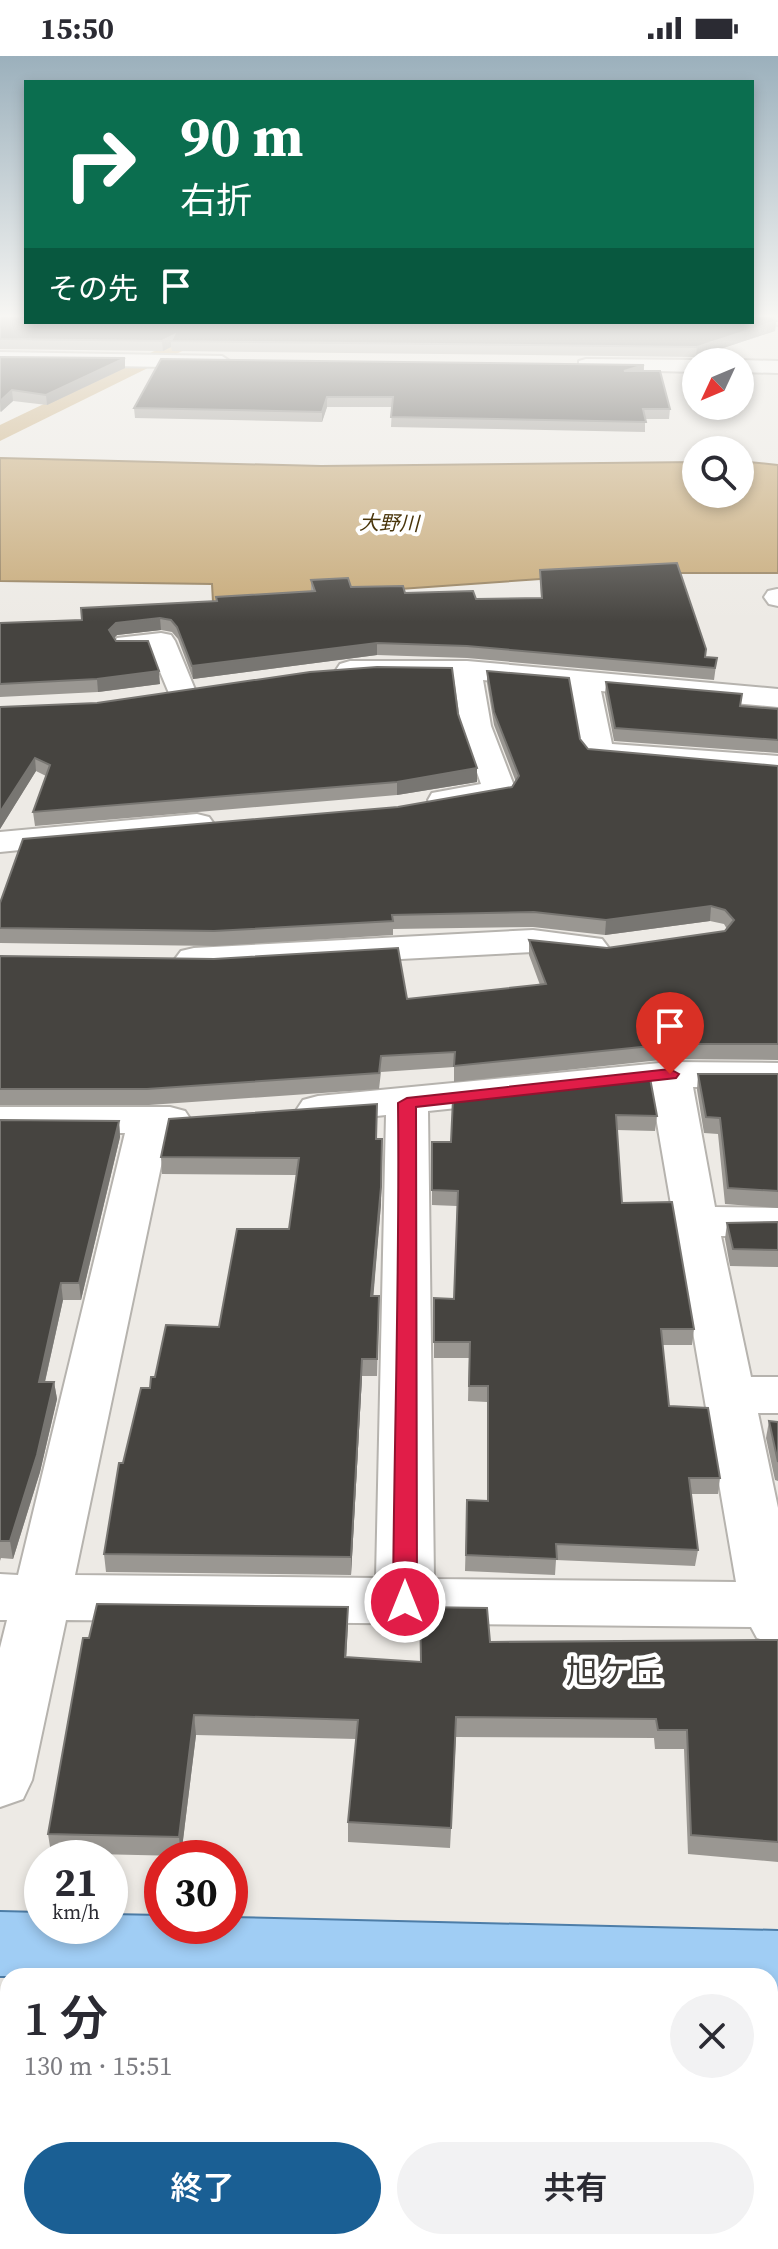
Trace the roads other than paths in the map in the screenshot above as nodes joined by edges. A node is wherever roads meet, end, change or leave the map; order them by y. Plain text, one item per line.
1 (127, 644) edge
2 (467, 670) junction
3 (323, 672) edge
4 (584, 680) junction
5 (149, 697) edge
6 (778, 698) edge
7 (778, 766) edge
8 (412, 806) edge
9 (228, 822) edge
10 (0, 842) edge
11 (620, 947) edge
12 (155, 959) edge
13 (670, 1074) junction
14 (778, 1075) edge
15 (407, 1103) junction
16 (286, 1112) edge
17 (210, 1117) edge
18 (0, 1120) edge
19 (149, 1121) junction
20 (695, 1221) junction
21 (778, 1222) edge
22 (753, 1395) edge
23 (21, 1598) edge
24 (405, 1602) junction
25 (775, 1610) edge
26 (0, 1780) edge
27 (0, 1944) edge
28 (778, 1964) edge
29 (379, 1965) edge

1 - 5 street
2 - 3 street
2 - 4 street
2 - 8 street
4 - 6 street
4 - 7 street
9 - 10 street
11 - 12 street
13 - 14 street
13 - 15 street
13 - 20 street
15 - 16 street
15 - 24 street
17 - 19 street
18 - 19 street
19 - 23 street
20 - 21 street
20 - 22 street
22 - 25 street
23 - 24 street
23 - 26 street
24 - 25 street
27 - 29 main road
28 - 29 main road

